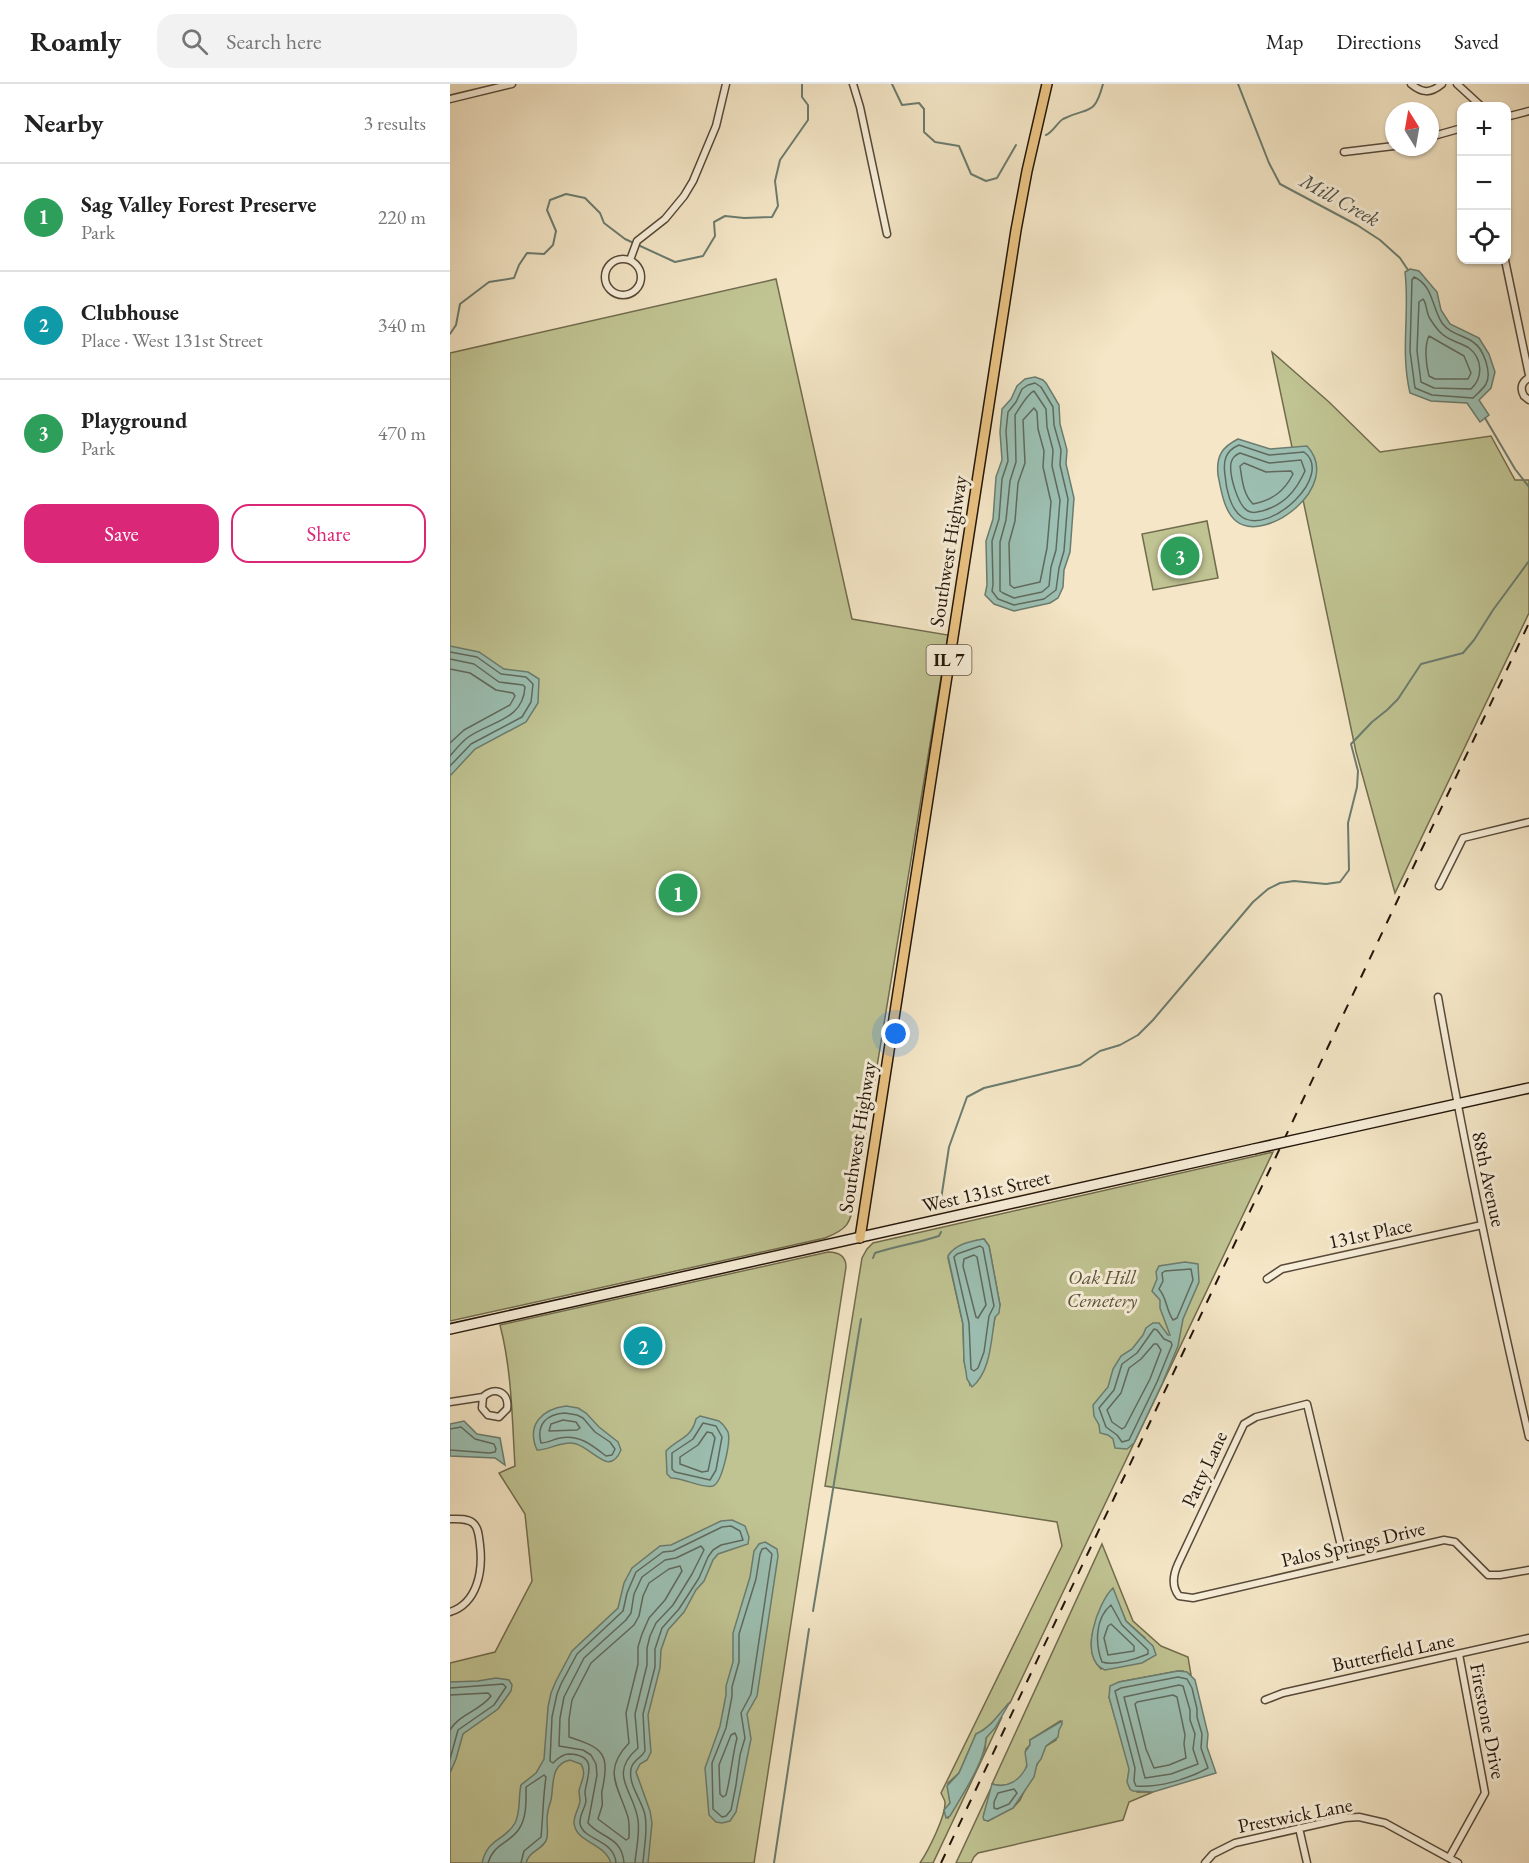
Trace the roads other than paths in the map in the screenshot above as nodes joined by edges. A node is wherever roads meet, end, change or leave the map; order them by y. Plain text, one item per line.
1 (512, 84) edge
2 (726, 84) edge
3 (853, 84) edge
4 (1047, 84) edge
5 (1411, 84) edge
6 (1442, 84) edge
7 (1457, 84) edge
8 (491, 86) edge
9 (450, 99) edge
10 (1477, 102) edge
11 (1529, 111) edge
12 (1511, 116) edge
13 (1457, 129) edge
14 (1439, 134) edge
15 (1385, 147) edge
16 (1344, 152) dead end
17 (887, 234) dead end
18 (630, 260) junction
19 (1506, 264) edge
20 (1529, 376) edge
21 (1529, 400) edge
22 (1529, 822) edge
23 (1439, 886) dead end
24 (1438, 998) dead end
25 (1529, 1088) edge
26 (1457, 1104) junction
27 (1482, 1226) junction
28 (860, 1238) junction
29 (1267, 1279) dead end
30 (450, 1329) edge
31 (483, 1397) junction
32 (450, 1402) edge
33 (1529, 1437) edge
34 (450, 1519) edge
35 (1345, 1563) junction
36 (1529, 1570) edge
37 (1175, 1591) joint
38 (450, 1612) edge
39 (1529, 1638) edge
40 (1459, 1654) junction
41 (1265, 1700) dead end
42 (1299, 1828) junction
43 (1449, 1858) junction
44 (1206, 1862) edge
45 (1306, 1863) edge
46 (1458, 1863) edge

1 - 8 street
2 - 18 street
3 - 17 street
4 - 28 main road, Southwest Highway / IL 7
5 - 6 street
7 - 10 street
8 - 9 street
11 - 12 street
13 - 14 street
15 - 16 street
18 - 18 street
19 - 20 street
20 - 21 street
22 - 23 street
24 - 26 street, 88th Avenue
25 - 26 street, West 131st Street
26 - 27 street, 88th Avenue
26 - 28 street, West 131st Street, bridge
27 - 29 street, 131st Place
27 - 33 street, 88th Avenue
28 - 30 street, West 131st Street
31 - 31 street
31 - 32 street
34 - 38 street
35 - 36 street, Palos Springs Drive
35 - 37 street, Palos Springs Drive
35 - 37 street, Patty Lane
39 - 40 street, Butterfield Lane
40 - 41 street, Butterfield Lane
40 - 43 street, Firestone Drive
42 - 43 street, Prestwick Lane
42 - 44 street, Prestwick Lane
42 - 45 street
43 - 46 street, Prestwick Lane

